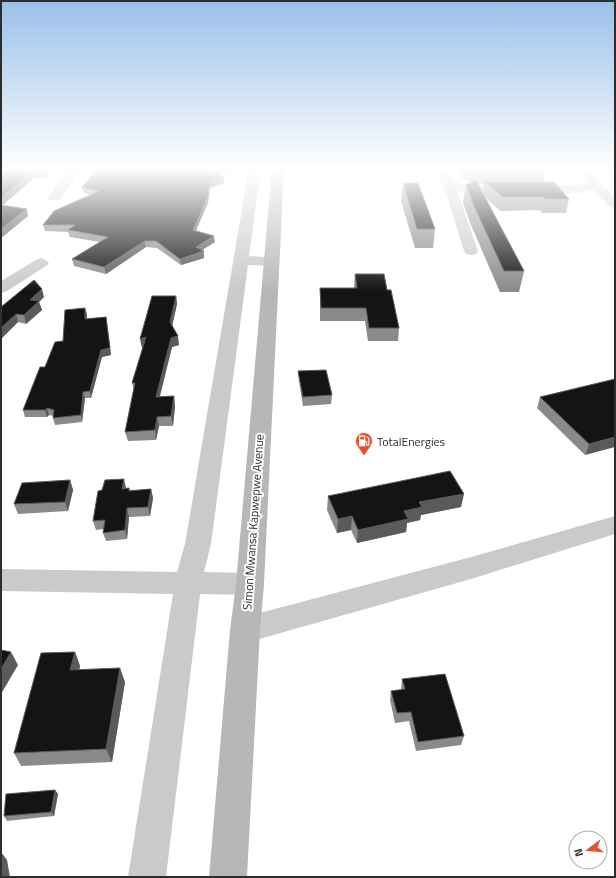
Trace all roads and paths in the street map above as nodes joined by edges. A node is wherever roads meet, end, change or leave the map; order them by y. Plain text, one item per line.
1 (248, 209) edge
2 (275, 209) edge
3 (457, 209) edge
4 (471, 251) dead end
5 (240, 260) junction
6 (272, 261) junction
7 (41, 263) dead end
8 (1, 288) edge
9 (615, 524) edge
10 (1, 580) edge
11 (188, 583) junction
12 (250, 584) junction
13 (245, 630) junction
14 (147, 877) edge
15 (228, 877) edge

1 - 5 street
2 - 6 main road, Simon Mwansa Kapwepwe Avenue
3 - 4 street
5 - 6 street
5 - 11 street
6 - 12 main road, Simon Mwansa Kapwepwe Avenue
7 - 8 street
9 - 13 street
10 - 11 street
11 - 12 street
11 - 14 street
12 - 13 main road, Simon Mwansa Kapwepwe Avenue
13 - 15 main road, Simon Mwansa Kapwepwe Avenue

